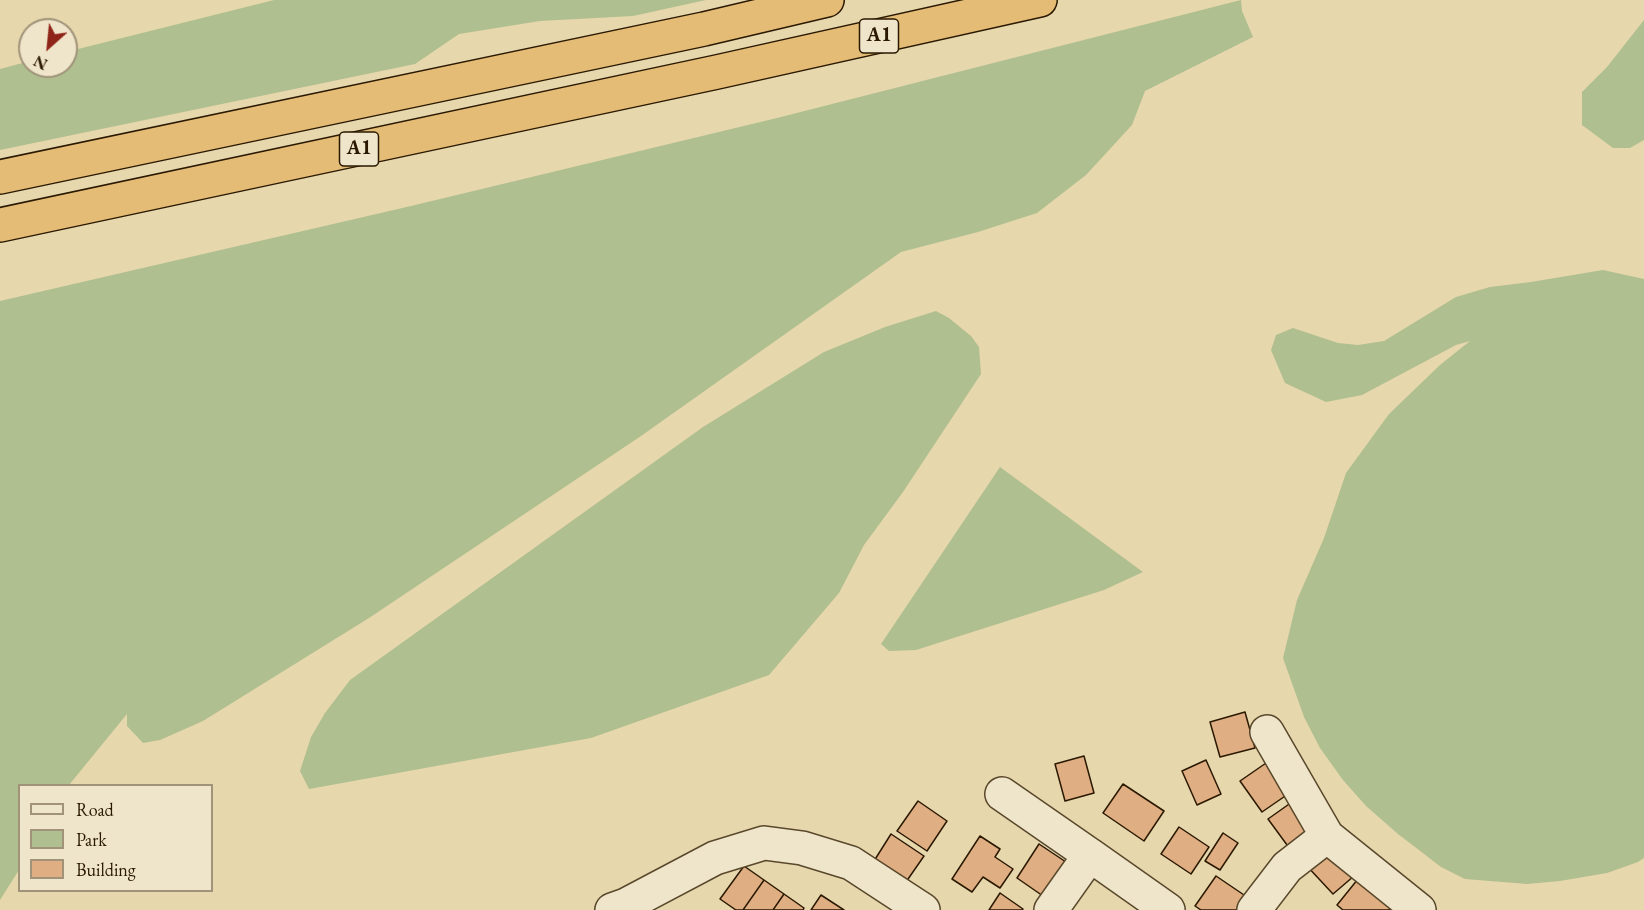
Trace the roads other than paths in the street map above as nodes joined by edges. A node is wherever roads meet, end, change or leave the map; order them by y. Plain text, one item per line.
1 (827, 0) edge
2 (1040, 0) edge
3 (0, 177) edge
4 (0, 225) edge
5 (1267, 732) dead end
6 (1002, 794) dead end
7 (1327, 836) junction
8 (1090, 855) junction
9 (612, 910) edge
10 (923, 910) edge
11 (1052, 910) edge
12 (1168, 910) edge
13 (1254, 910) edge
14 (1419, 910) edge

1 - 3 highway, A1
2 - 4 highway, A1
5 - 7 street
6 - 8 street
7 - 13 street
7 - 14 street
8 - 11 street
8 - 12 street
9 - 10 street

